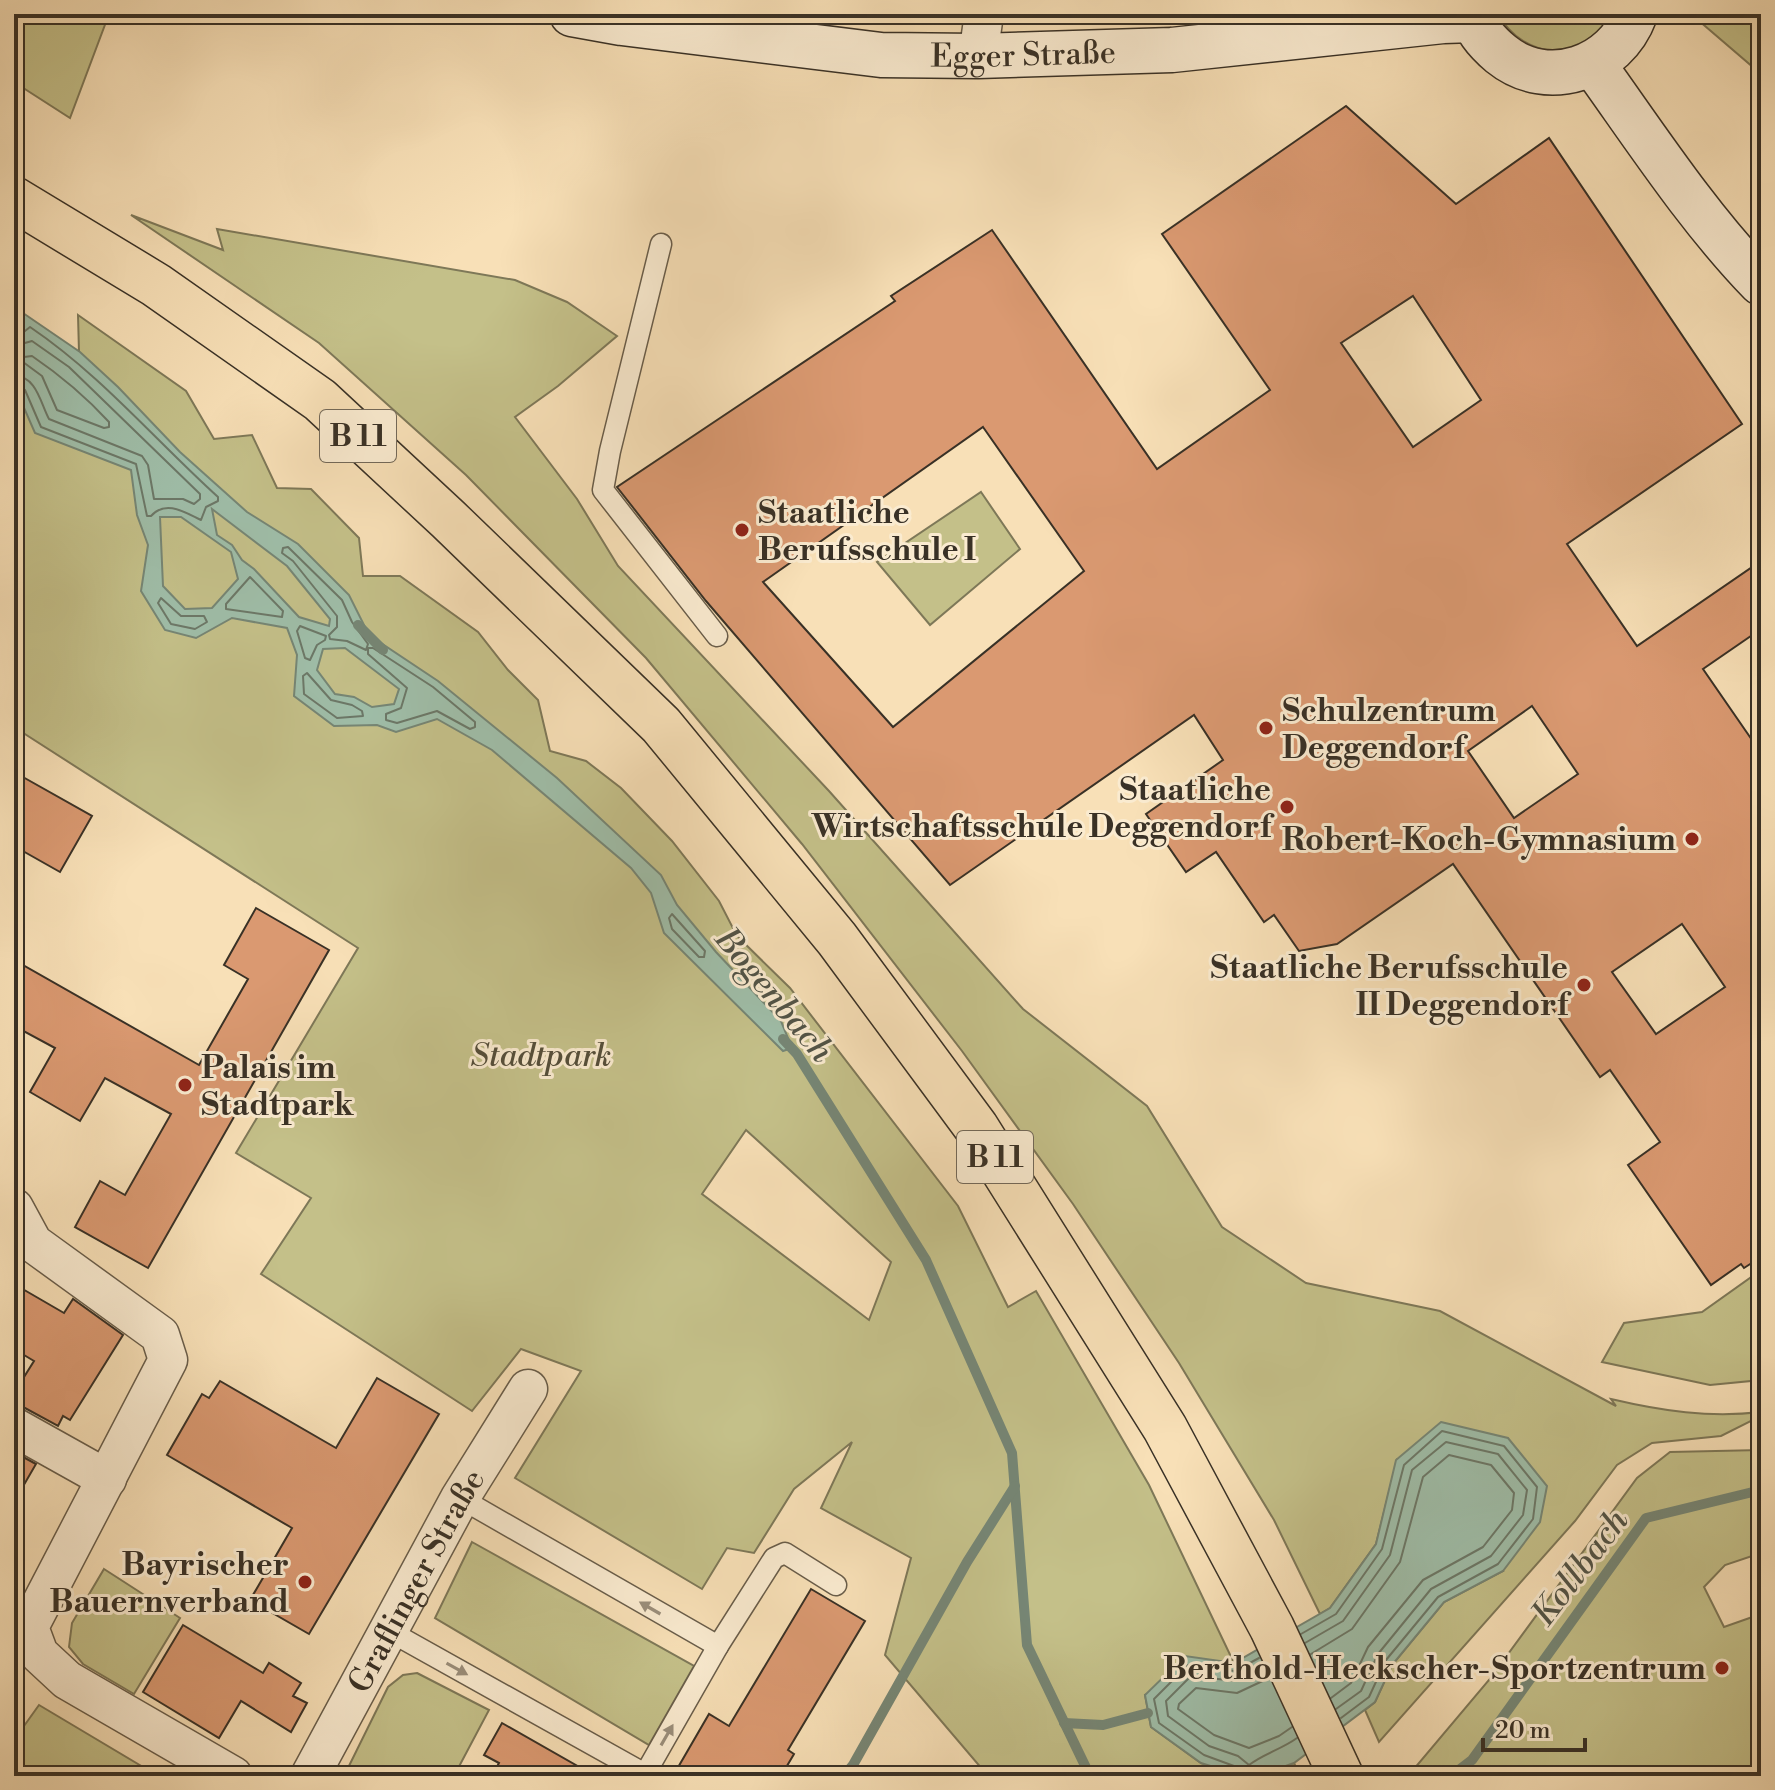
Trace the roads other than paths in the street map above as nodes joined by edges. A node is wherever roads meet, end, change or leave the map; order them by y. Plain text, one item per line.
1 (572, 14) edge
2 (1635, 14) edge
3 (1473, 17) edge
4 (981, 35) edge
5 (1593, 64) junction
6 (14, 199) edge
7 (661, 244) dead end
8 (1755, 265) edge
9 (717, 636) dead end
10 (14, 1208) edge
11 (528, 1389) dead end
12 (14, 1427) edge
13 (107, 1479) junction
14 (460, 1498) junction
15 (836, 1585) dead end
16 (389, 1631) junction
17 (718, 1646) junction
18 (233, 1776) edge
19 (310, 1776) edge
20 (1341, 1776) edge

1 - 4 street, Egger Straße
2 - 5 street, Egger Straße
3 - 4 street, Egger Straße
3 - 5 street, Egger Straße
5 - 8 street
6 - 20 highway, B 11
7 - 9 lane
10 - 13 street
11 - 14 street, Graflinger Straße
12 - 13 street
13 - 18 street
14 - 16 street, Graflinger Straße
17 -> 14 lane
15 - 17 lane
16 -> 17 lane
16 - 19 street, Graflinger Straße

